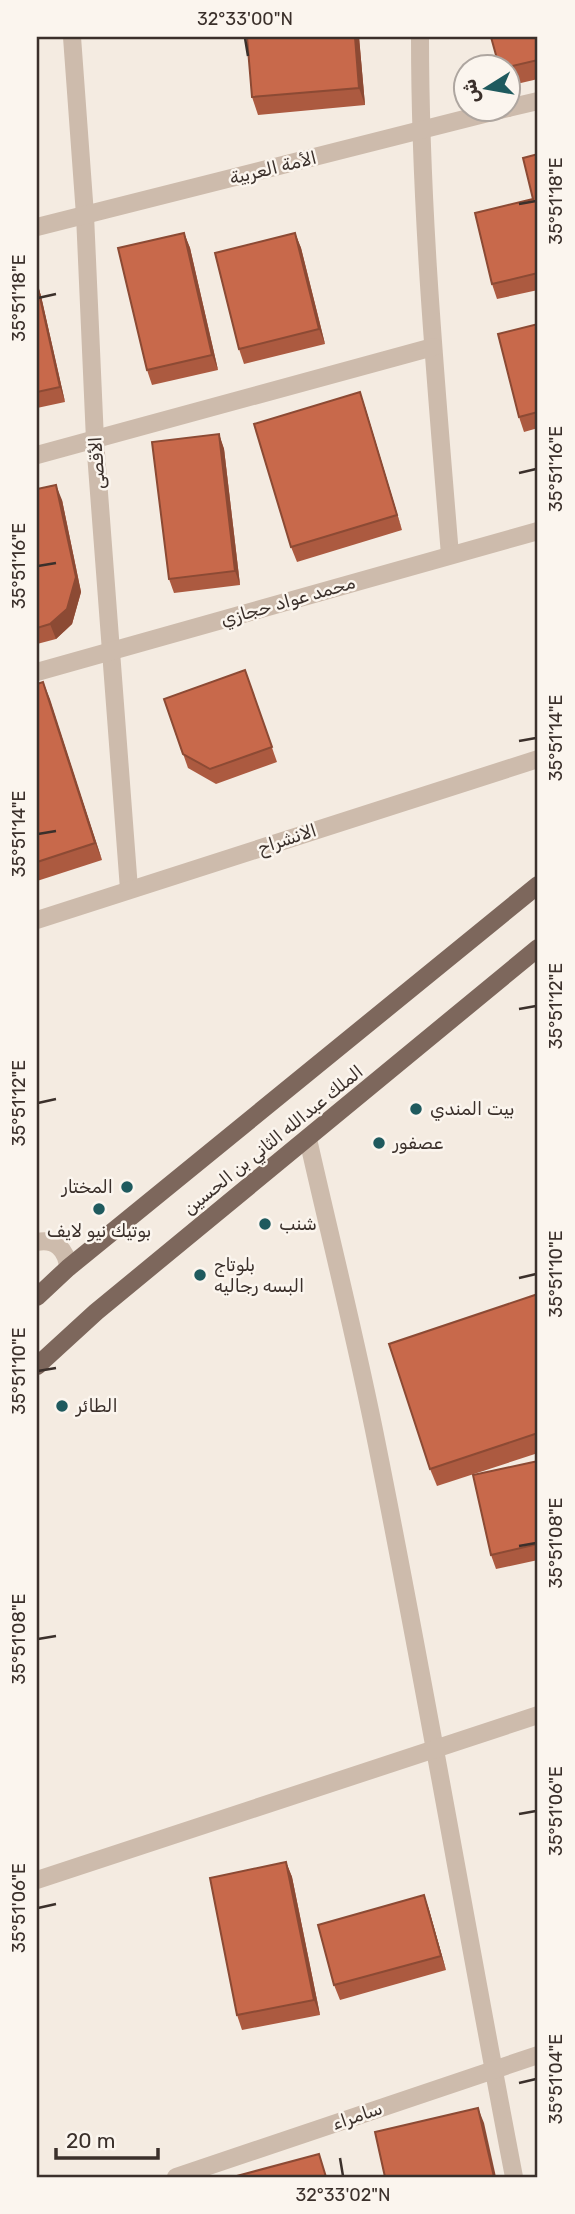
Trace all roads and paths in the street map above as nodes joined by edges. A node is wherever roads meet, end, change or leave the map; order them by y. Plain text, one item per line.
1 (72, 37) edge
2 (420, 37) edge
3 (454, 122) edge
4 (420, 131) junction
5 (85, 215) junction
6 (37, 227) edge
7 (433, 346) junction
8 (94, 440) junction
9 (37, 455) edge
10 (538, 531) edge
11 (450, 555) junction
12 (111, 652) junction
13 (37, 672) edge
14 (538, 759) edge
15 (538, 885) edge
16 (130, 889) junction
17 (37, 920) edge
18 (538, 948) edge
19 (308, 1139) junction
20 (37, 1242) edge
21 (68, 1268) junction
22 (37, 1297) edge
23 (37, 1366) edge
24 (538, 1714) edge
25 (433, 1749) junction
26 (37, 1880) edge
27 (538, 2055) edge
28 (494, 2070) junction
29 (176, 2177) edge
30 (514, 2177) edge

1 - 5 street, الأقصى
2 - 4 street
3 - 4 street, الأمة العربية
4 - 5 street, الأمة العربية
4 - 7 street
5 - 6 street, الأمة العربية
5 - 8 street, الأقصى
7 - 8 street
7 - 11 street
8 - 9 street
8 - 12 street, الأقصى
10 - 11 street, محمد عواد حجازي
11 - 12 street, محمد عواد حجازي
12 - 13 street, محمد عواد حجازي
12 - 16 street, الأقصى
14 - 16 street, الانشراح
15 - 21 main road, الملك عبدالله الثاني بن الحسين
16 - 17 street, الانشراح
18 - 19 main road, الملك عبدالله الثاني بن الحسين
19 - 23 main road, الملك عبدالله الثاني بن الحسين
19 - 25 street
20 - 21 street
21 - 22 main road, الملك عبدالله الثاني بن الحسين
24 - 25 street
25 - 26 street
25 - 28 street
27 - 28 street, سامراء
28 - 29 street, سامراء
28 - 30 street

